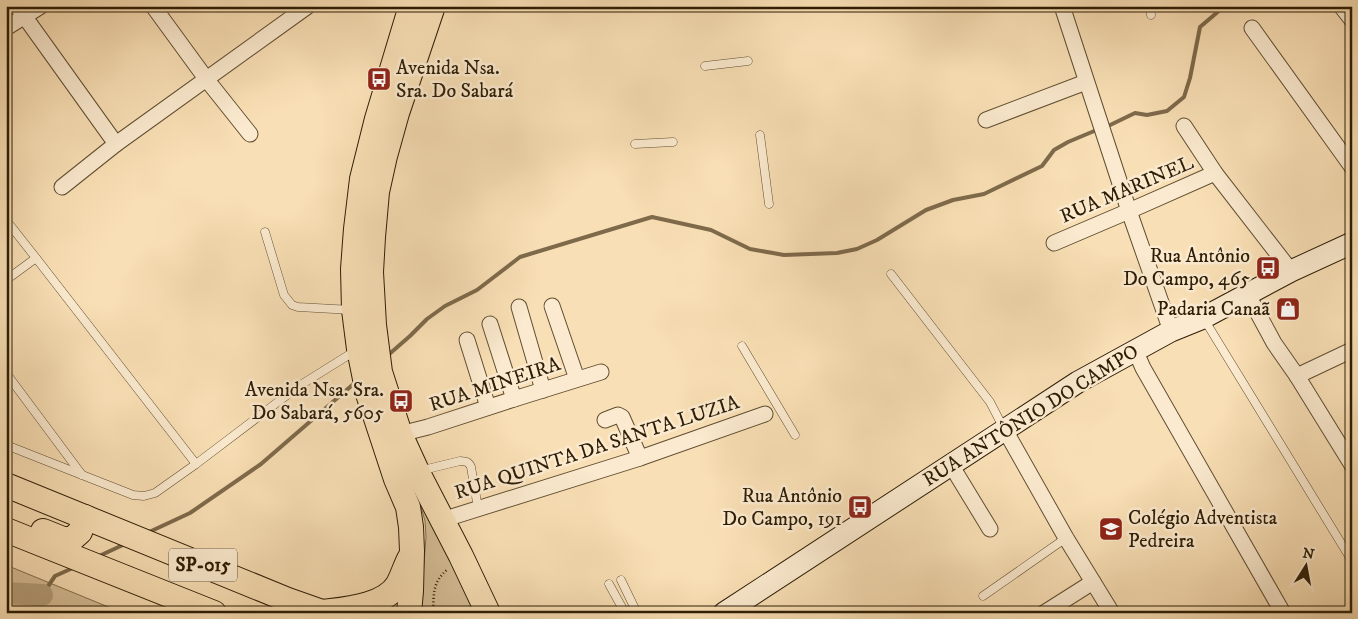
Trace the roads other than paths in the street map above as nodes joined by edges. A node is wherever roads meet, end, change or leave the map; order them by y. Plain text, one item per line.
1 (42, 6) edge
2 (154, 6) edge
3 (308, 6) edge
4 (416, 6) edge
5 (1062, 6) edge
6 (1341, 6) edge
7 (21, 11) edge
8 (1352, 20) edge
9 (6, 28) edge
10 (1252, 28) dead end
11 (748, 61) dead end
12 (706, 66) dead end
13 (207, 80) junction
14 (1086, 82) junction
15 (986, 120) dead end
16 (1184, 126) dead end
17 (250, 134) dead end
18 (760, 136) dead end
19 (673, 142) dead end
20 (116, 144) junction
21 (635, 144) dead end
22 (1352, 167) edge
23 (1215, 173) junction
24 (62, 187) dead end
25 (770, 204) dead end
26 (1129, 212) junction
27 (6, 220) edge
28 (265, 232) dead end
29 (1054, 243) dead end
30 (1352, 243) edge
31 (36, 258) junction
32 (1291, 271) junction
33 (891, 274) dead end
34 (6, 280) edge
35 (1248, 295) junction
36 (552, 306) dead end
37 (519, 307) dead end
38 (354, 310) junction
39 (1204, 318) junction
40 (490, 324) dead end
41 (1171, 331) junction
42 (467, 340) dead end
43 (742, 346) dead end
44 (359, 349) junction
45 (1135, 350) junction
46 (1352, 350) edge
47 (601, 372) dead end
48 (6, 373) edge
49 (1297, 376) junction
50 (578, 379) junction
51 (543, 390) junction
52 (514, 399) junction
53 (488, 408) junction
54 (772, 411) junction
55 (605, 420) dead end
56 (1005, 430) junction
57 (400, 434) junction
58 (794, 435) dead end
59 (6, 445) edge
60 (640, 458) junction
61 (196, 464) junction
62 (951, 465) junction
63 (1352, 466) edge
64 (417, 471) junction
65 (82, 475) junction
66 (6, 486) edge
67 (478, 508) junction
68 (6, 517) edge
69 (85, 517) junction
70 (442, 520) junction
71 (990, 529) dead end
72 (6, 530) edge
73 (1066, 538) junction
74 (412, 550) junction
75 (1352, 561) edge
76 (621, 580) dead end
77 (1093, 582) junction
78 (609, 584) dead end
79 (984, 596) dead end
80 (324, 612) edge
81 (214, 613) edge
82 (409, 613) edge
83 (488, 613) edge
84 (625, 613) edge
85 (637, 613) edge
86 (724, 613) edge
87 (1044, 613) edge
88 (1112, 613) edge
89 (1283, 613) edge

1 - 7 street
2 - 13 street
3 - 13 street
4 - 38 main road
4 - 57 main road
5 - 14 street
6 - 8 street
7 - 9 street
7 - 20 street
10 - 22 street
11 - 12 lane
13 - 17 street
13 - 20 street
14 - 15 street
14 - 26 street
16 - 23 street
18 - 25 lane
19 - 21 lane
20 - 24 street
23 - 26 street, RUA MARINEL
23 - 32 street
26 - 29 street, RUA MARINEL
26 - 41 street
27 - 31 lane
28 - 38 lane
30 - 32 street, RUA ANTÔNIO DO CAMPO
31 - 34 lane
31 - 61 lane
32 - 35 street, RUA ANTÔNIO DO CAMPO
33 - 56 lane
35 - 39 street, RUA ANTÔNIO DO CAMPO
35 - 49 street
36 - 50 street
37 - 51 street
38 - 44 main road
39 - 41 street, RUA ANTÔNIO DO CAMPO
39 - 75 lane
40 - 52 street
41 - 45 street, RUA ANTÔNIO DO CAMPO
42 - 53 street
43 - 54 lane
44 - 61 lane
44 - 74 main road
45 - 56 street, RUA ANTÔNIO DO CAMPO
45 - 89 street
46 - 49 street
47 - 50 street, RUA MINEIRA
48 - 65 lane
49 - 63 street
50 - 51 street, RUA MINEIRA
51 - 52 street, RUA MINEIRA
52 - 53 street, RUA MINEIRA
53 - 57 street, RUA MINEIRA
54 - 58 lane
54 - 60 street, RUA QUINTA DA SANTA LUZIA
55 - 60 street
56 - 62 street, RUA ANTÔNIO DO CAMPO
56 - 73 street
57 - 64 main road
59 - 65 lane
60 - 67 street, RUA QUINTA DA SANTA LUZIA
61 - 65 lane
62 - 71 street
62 - 86 street, RUA ANTÔNIO DO CAMPO
64 - 67 lane
64 - 70 main road
66 - 69 main road, SP-015
67 - 70 street, RUA QUINTA DA SANTA LUZIA
68 - 69 main road
69 - 80 main road, SP-015
70 - 83 main road
72 - 81 main road, SP-015
73 - 77 street
73 - 79 lane
74 - 80 main road
74 - 82 main road
76 - 85 lane
77 - 87 street
77 - 88 street
78 - 84 lane

